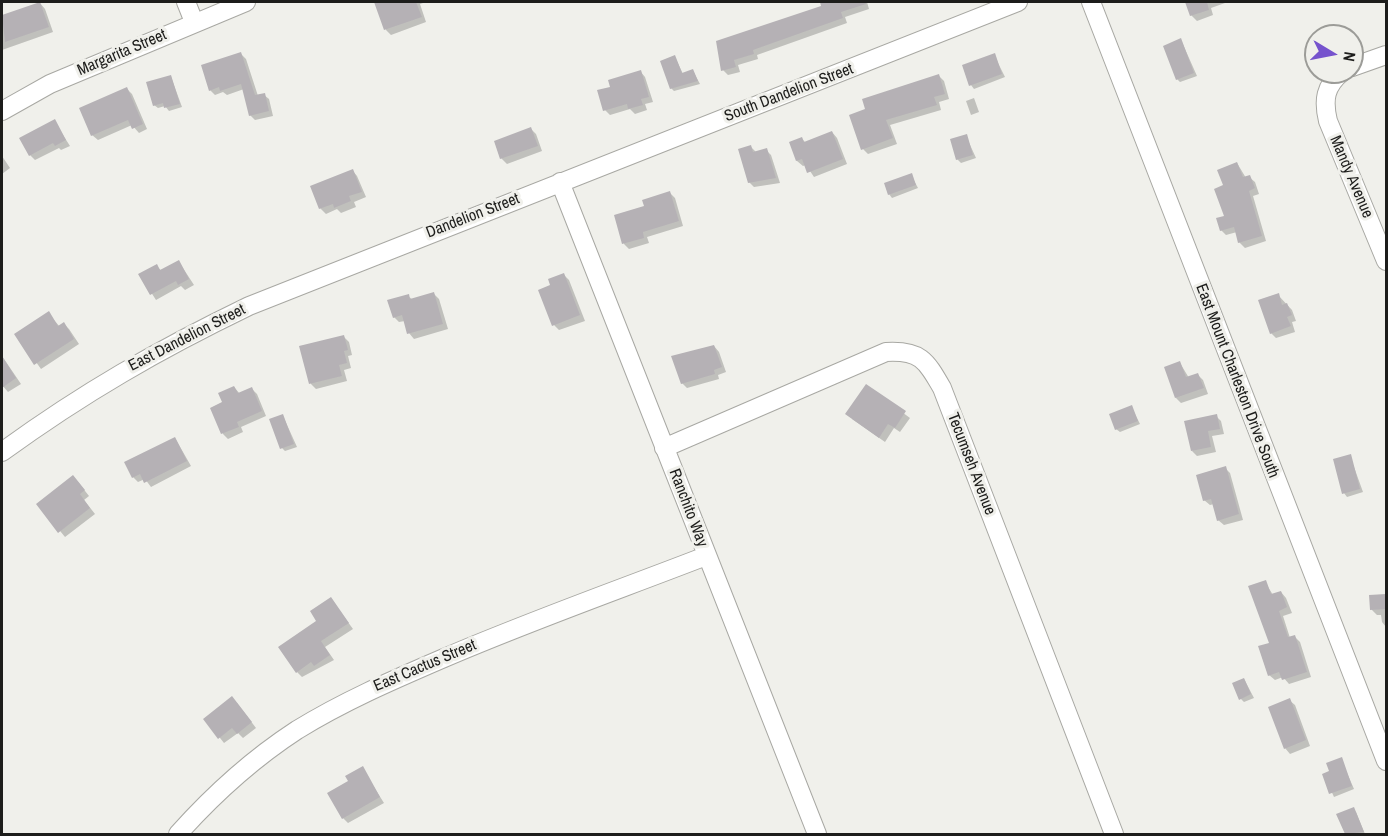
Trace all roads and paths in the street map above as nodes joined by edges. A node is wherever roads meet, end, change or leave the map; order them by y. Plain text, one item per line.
1 (186, 2) edge
2 (246, 2) edge
3 (1018, 2) edge
4 (1091, 2) edge
5 (194, 22) junction
6 (1386, 55) edge
7 (1364, 63) edge
8 (1330, 84) edge
9 (2, 111) edge
10 (560, 182) junction
11 (1385, 249) edge
12 (386, 250) joint
13 (664, 448) junction
14 (2, 452) edge
15 (706, 556) junction
16 (1386, 760) edge
17 (178, 834) edge
18 (817, 834) edge
19 (1114, 834) edge

1 - 5 street
2 - 5 street, Margarita Street
3 - 10 street, South Dandelion Street
4 - 16 street, East Mount Charleston Drive South
5 - 9 street, Margarita Street
6 - 7 street
8 - 11 street, Mandy Avenue
10 - 12 street, Dandelion Street
10 - 13 street, Ranchito Way
12 - 14 street, East Dandelion Street
13 - 15 street, Ranchito Way
13 - 19 street, Tecumseh Avenue
15 - 17 street, East Cactus Street
15 - 18 street, Ranchito Way

